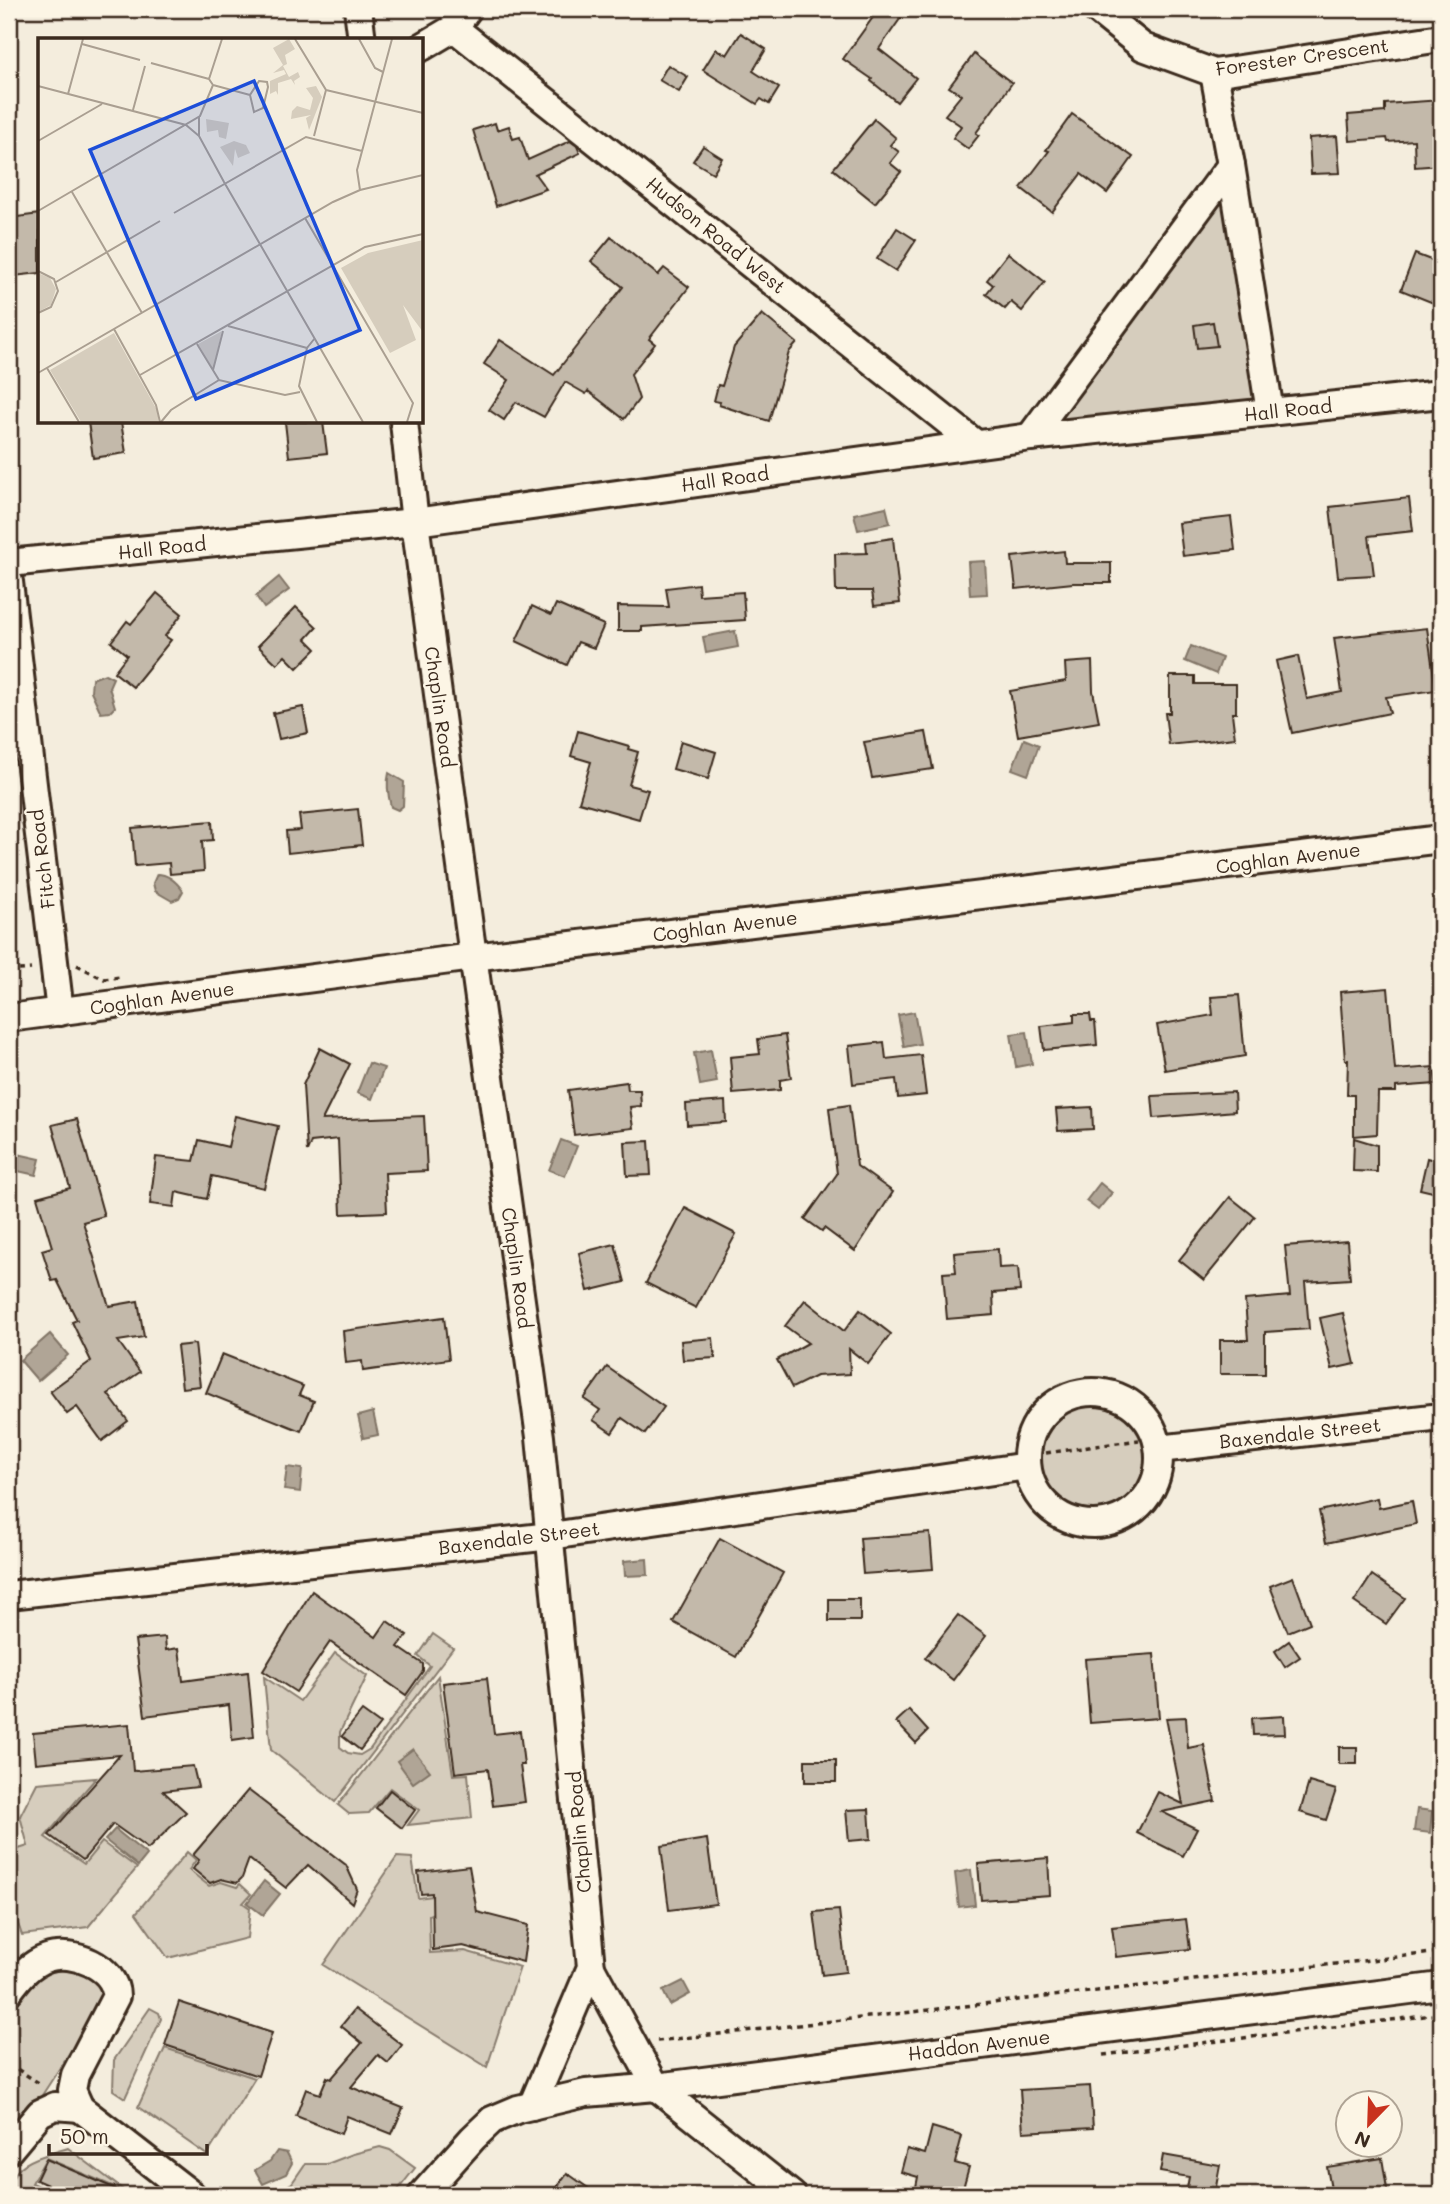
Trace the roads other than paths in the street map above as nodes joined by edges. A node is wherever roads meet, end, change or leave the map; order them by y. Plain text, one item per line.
1 (358, 9) edge
2 (1096, 9) edge
3 (461, 18) edge
4 (362, 38) edge
5 (1441, 38) edge
6 (424, 46) edge
7 (1214, 73) junction
8 (1231, 165) junction
9 (1441, 394) edge
10 (1270, 412) junction
11 (404, 424) edge
12 (1030, 437) junction
13 (976, 444) junction
14 (415, 522) junction
15 (9, 563) edge
16 (9, 582) edge
17 (1441, 839) edge
18 (473, 957) junction
19 (60, 1012) junction
20 (9, 1018) edge
21 (1441, 1417) edge
22 (1157, 1443) junction
23 (1027, 1461) junction
24 (551, 1536) junction
25 (9, 1595) edge
26 (591, 1967) junction
27 (1441, 1986) edge
28 (9, 1990) edge
29 (656, 2087) junction
30 (79, 2108) junction
31 (525, 2108) junction
32 (9, 2150) edge
33 (192, 2195) edge
34 (422, 2195) edge
35 (792, 2195) edge

1 - 4 street
2 - 7 street, Forester Crescent
3 - 6 street
3 - 13 street, Hudson Road West
5 - 7 street, Forester Crescent
7 - 8 street
8 - 10 street
8 - 12 street
9 - 10 street, Hall Road
10 - 12 street, Hall Road
11 - 14 street, Chaplin Road
12 - 13 street, Hall Road
13 - 14 street, Hall Road
14 - 15 street, Hall Road
14 - 18 street, Chaplin Road
16 - 19 street, Fitch Road
17 - 18 street, Coghlan Avenue
18 - 19 street, Coghlan Avenue
18 - 24 street, Chaplin Road
19 - 20 street, Coghlan Avenue
21 - 22 street, Baxendale Street
22 - 23 street
22 - 23 street
23 - 24 street, Baxendale Street
24 - 25 street, Baxendale Street
24 - 26 street, Chaplin Road
26 - 29 street
26 - 31 street, Chaplin Road
27 - 29 street, Haddon Avenue
28 - 30 street
29 - 31 street, Haddon Avenue
29 - 35 street
30 - 32 street
30 - 33 street
31 - 34 street, Haddon Avenue

